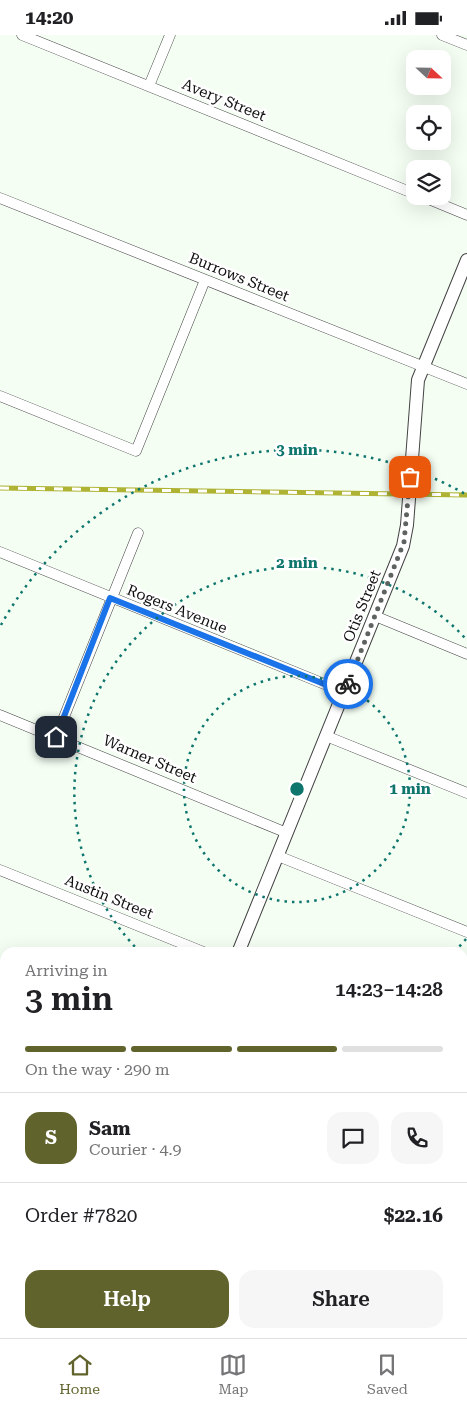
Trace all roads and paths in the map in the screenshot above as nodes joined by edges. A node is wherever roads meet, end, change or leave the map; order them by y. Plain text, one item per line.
1 (22, 35) edge
2 (170, 35) edge
3 (442, 35) edge
4 (467, 45) edge
5 (149, 86) junction
6 (406, 190) edge
7 (0, 197) edge
8 (443, 205) edge
9 (467, 215) edge
10 (467, 260) edge
11 (205, 280) junction
12 (424, 367) junction
13 (467, 385) edge
14 (0, 396) edge
15 (138, 533) dead end
16 (0, 552) edge
17 (110, 598) junction
18 (375, 617) junction
19 (467, 653) edge
20 (344, 692) junction
21 (0, 715) edge
22 (326, 736) junction
23 (56, 737) junction
24 (467, 793) edge
25 (287, 833) junction
26 (278, 856) junction
27 (0, 870) edge
28 (467, 932) edge
29 (191, 947) edge
30 (240, 947) edge

1 - 5 street, Avery Street
2 - 5 street
3 - 4 street
5 - 6 street, Avery Street
7 - 11 street, Burrows Street
8 - 9 street
10 - 12 street, Otis Street
11 - 12 street, Burrows Street
11 - 14 street
12 - 13 street, Burrows Street
12 - 18 street, Otis Street
15 - 17 street
16 - 17 street, Rogers Avenue
17 - 20 street, Rogers Avenue
17 - 23 street
18 - 19 street
18 - 20 street, Otis Street
20 - 22 street, Otis Street
21 - 23 street, Warner Street
22 - 24 street
22 - 25 street, Otis Street
23 - 25 street, Warner Street
25 - 26 street, Otis Street
26 - 28 street
26 - 30 street, Otis Street
27 - 29 street, Austin Street

